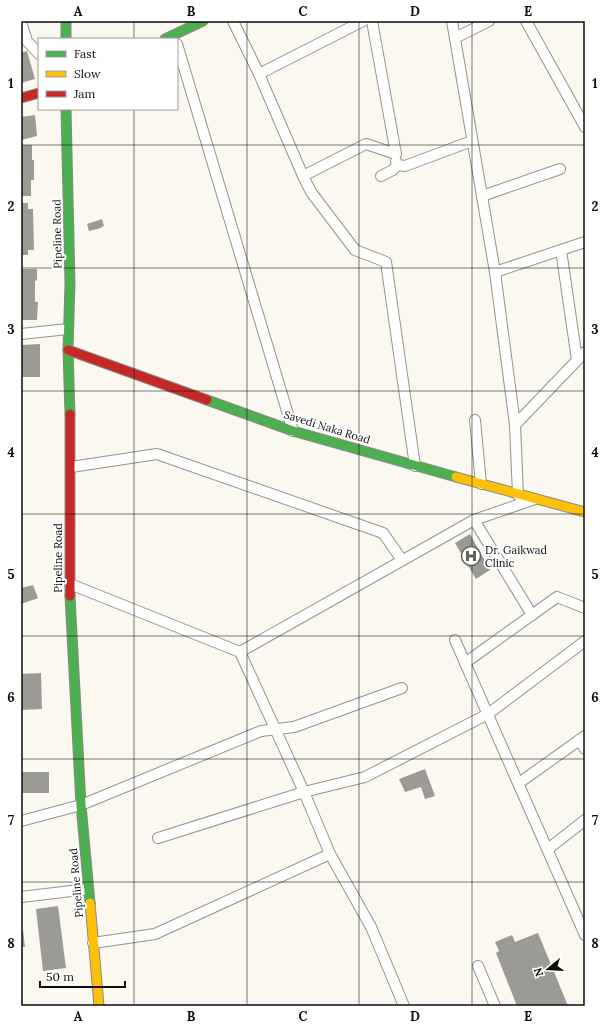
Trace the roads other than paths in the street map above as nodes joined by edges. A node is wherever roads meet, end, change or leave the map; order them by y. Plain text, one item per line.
1 (66, 21) edge
2 (233, 21) edge
3 (363, 21) edge
4 (372, 21) edge
5 (452, 21) edge
6 (489, 21) edge
7 (526, 21) edge
8 (21, 22) edge
9 (199, 22) edge
10 (66, 38) edge
11 (175, 38) edge
12 (455, 38) junction
13 (38, 53) edge
14 (178, 55) edge
15 (259, 74) junction
16 (38, 93) edge
17 (21, 98) edge
18 (66, 110) edge
19 (585, 128) edge
20 (472, 141) junction
21 (396, 154) junction
22 (397, 166) junction
23 (560, 169) dead end
24 (303, 176) junction
25 (381, 176) dead end
26 (482, 196) junction
27 (585, 242) edge
28 (561, 250) junction
29 (495, 272) junction
30 (68, 329) junction
31 (21, 334) edge
32 (68, 350) junction
33 (585, 352) edge
34 (578, 360) junction
35 (475, 420) dead end
36 (514, 425) junction
37 (293, 431) junction
38 (416, 466) junction
39 (71, 467) junction
40 (481, 484) junction
41 (518, 495) junction
42 (537, 498) junction
43 (585, 512) edge
44 (474, 520) junction
45 (402, 560) junction
46 (70, 584) junction
47 (585, 608) edge
48 (532, 615) junction
49 (455, 640) dead end
50 (585, 641) edge
51 (240, 652) junction
52 (465, 663) junction
53 (402, 688) dead end
54 (488, 714) junction
55 (276, 730) junction
56 (583, 742) edge
57 (520, 783) junction
58 (304, 792) junction
59 (81, 805) junction
60 (585, 820) edge
61 (21, 821) edge
62 (158, 838) dead end
63 (548, 849) junction
64 (330, 854) junction
65 (88, 888) junction
66 (21, 897) edge
67 (585, 935) edge
68 (93, 943) junction
69 (478, 966) dead end
70 (99, 1006) edge
71 (404, 1006) edge
72 (495, 1006) edge

1 - 10 main road
2 - 15 street
3 - 15 street
4 - 21 street
5 - 12 street
6 - 12 street
7 - 19 street
8 - 13 street
9 - 11 main road
12 - 20 street
14 - 37 street
15 - 24 street
16 - 17 main road
18 - 30 main road, Pipeline Road
20 - 22 street
20 - 26 street
21 - 22 street
21 - 24 street
22 - 25 street
23 - 26 street
24 - 38 street
26 - 29 street
27 - 28 street
28 - 29 street
28 - 34 street
29 - 36 street
30 - 31 street
30 - 32 main road, Pipeline Road
32 - 37 main road, Savedi Naka Road
32 - 39 main road, Pipeline Road
33 - 34 street
34 - 36 street
35 - 40 street
36 - 41 street
37 - 38 main road, Savedi Naka Road
38 - 40 main road, Savedi Naka Road
39 - 45 street
39 - 46 main road, Pipeline Road
40 - 41 main road, Savedi Naka Road
41 - 42 main road, Savedi Naka Road
42 - 43 main road, Savedi Naka Road
42 - 44 street
44 - 45 street
44 - 48 street
45 - 51 street
46 - 51 street
46 - 59 main road, Pipeline Road
47 - 48 street
48 - 52 street
49 - 52 street
50 - 54 street
51 - 55 street
52 - 54 street
53 - 55 street
54 - 57 street
54 - 58 street
55 - 58 street
55 - 59 street
56 - 57 street
57 - 63 street
58 - 62 street
58 - 64 street
59 - 61 street
59 - 65 main road, Pipeline Road
60 - 63 street
63 - 67 street
64 - 68 street
64 - 71 street
65 - 66 street
65 - 68 main road, Pipeline Road
68 - 70 main road, Pipeline Road
69 - 72 street

